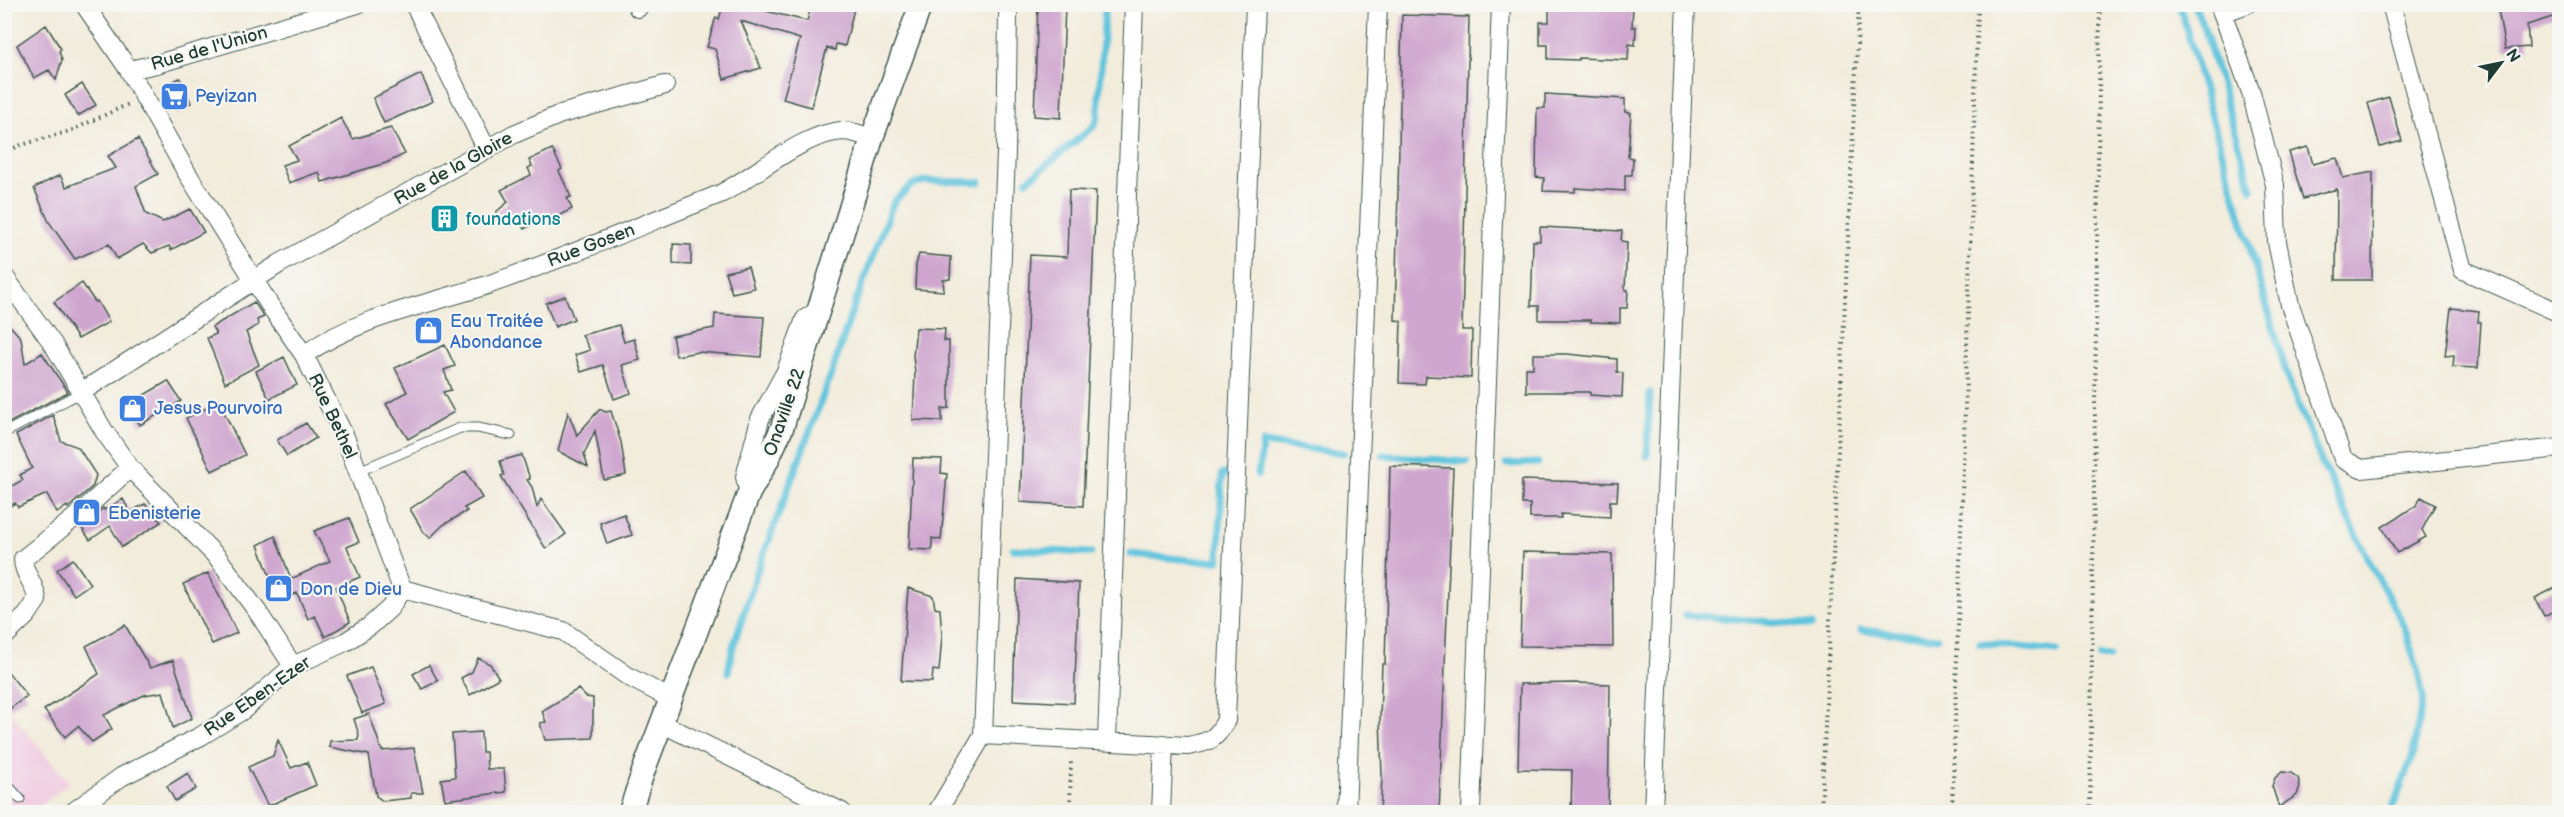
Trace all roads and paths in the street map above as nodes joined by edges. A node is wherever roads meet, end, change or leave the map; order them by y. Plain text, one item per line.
1 (84, 4) edge
2 (358, 4) edge
3 (414, 4) edge
4 (921, 4) edge
5 (1134, 4) edge
6 (1255, 4) edge
7 (1378, 4) edge
8 (1501, 4) edge
9 (1686, 4) edge
10 (1859, 4) edge
11 (1978, 4) edge
12 (2100, 4) edge
13 (2247, 4) edge
14 (2391, 4) edge
15 (2220, 9) edge
16 (1008, 15) dead end
17 (129, 70) junction
18 (665, 85) dead end
19 (144, 99) junction
20 (872, 138) junction
21 (487, 150) junction
22 (4, 154) edge
23 (4, 276) edge
24 (254, 281) junction
25 (2559, 313) edge
26 (304, 355) junction
27 (80, 393) junction
28 (4, 433) edge
29 (511, 435) dead end
30 (2559, 448) edge
31 (130, 468) junction
32 (359, 471) junction
33 (402, 588) junction
34 (4, 637) edge
35 (293, 666) junction
36 (671, 699) junction
37 (663, 724) junction
38 (983, 735) junction
39 (1072, 739) junction
40 (1107, 740) junction
41 (1164, 744) junction
42 (4, 781) edge
43 (20, 799) dead end
44 (808, 805) edge
45 (73, 813) edge
46 (630, 813) edge
47 (842, 813) edge
48 (937, 813) edge
49 (1070, 813) edge
50 (1161, 813) edge
51 (1346, 813) edge
52 (1471, 813) edge
53 (1653, 813) edge
54 (1821, 813) edge
55 (1952, 813) edge
56 (2090, 813) edge

1 - 17 street, Rue Bethel
2 - 17 street, Rue de l'Union
3 - 21 street
4 - 20 street, Onaville 22
5 - 40 street
6 - 41 street
7 - 51 street
8 - 52 street
9 - 53 street
10 - 54 path
11 - 55 path
12 - 56 path
13 - 15 street
14 - 25 street
15 - 30 street
16 - 38 street
17 - 19 street, Rue Bethel
18 - 21 street, Rue de la Gloire
19 - 22 path
19 - 24 street, Rue Bethel
20 - 26 street, Rue Gosen
20 - 36 street, Onaville 22
21 - 24 street, Rue de la Gloire
23 - 27 street
24 - 26 street, Rue Bethel
24 - 27 street, Rue de la Gloire
26 - 32 street, Rue Bethel
27 - 28 lane
27 - 31 street
29 - 32 lane
31 - 34 street
31 - 35 street
32 - 33 street, Rue Bethel
33 - 35 street, Rue Eben-Ezer
33 - 36 street
35 - 45 street, Rue Eben-Ezer
36 - 37 street, Onaville 22
37 - 44 street
37 - 46 street, Onaville 22
38 - 39 street
38 - 48 street
39 - 40 street
39 - 49 path
40 - 41 street
41 - 50 street
42 - 43 lane
44 - 47 street

